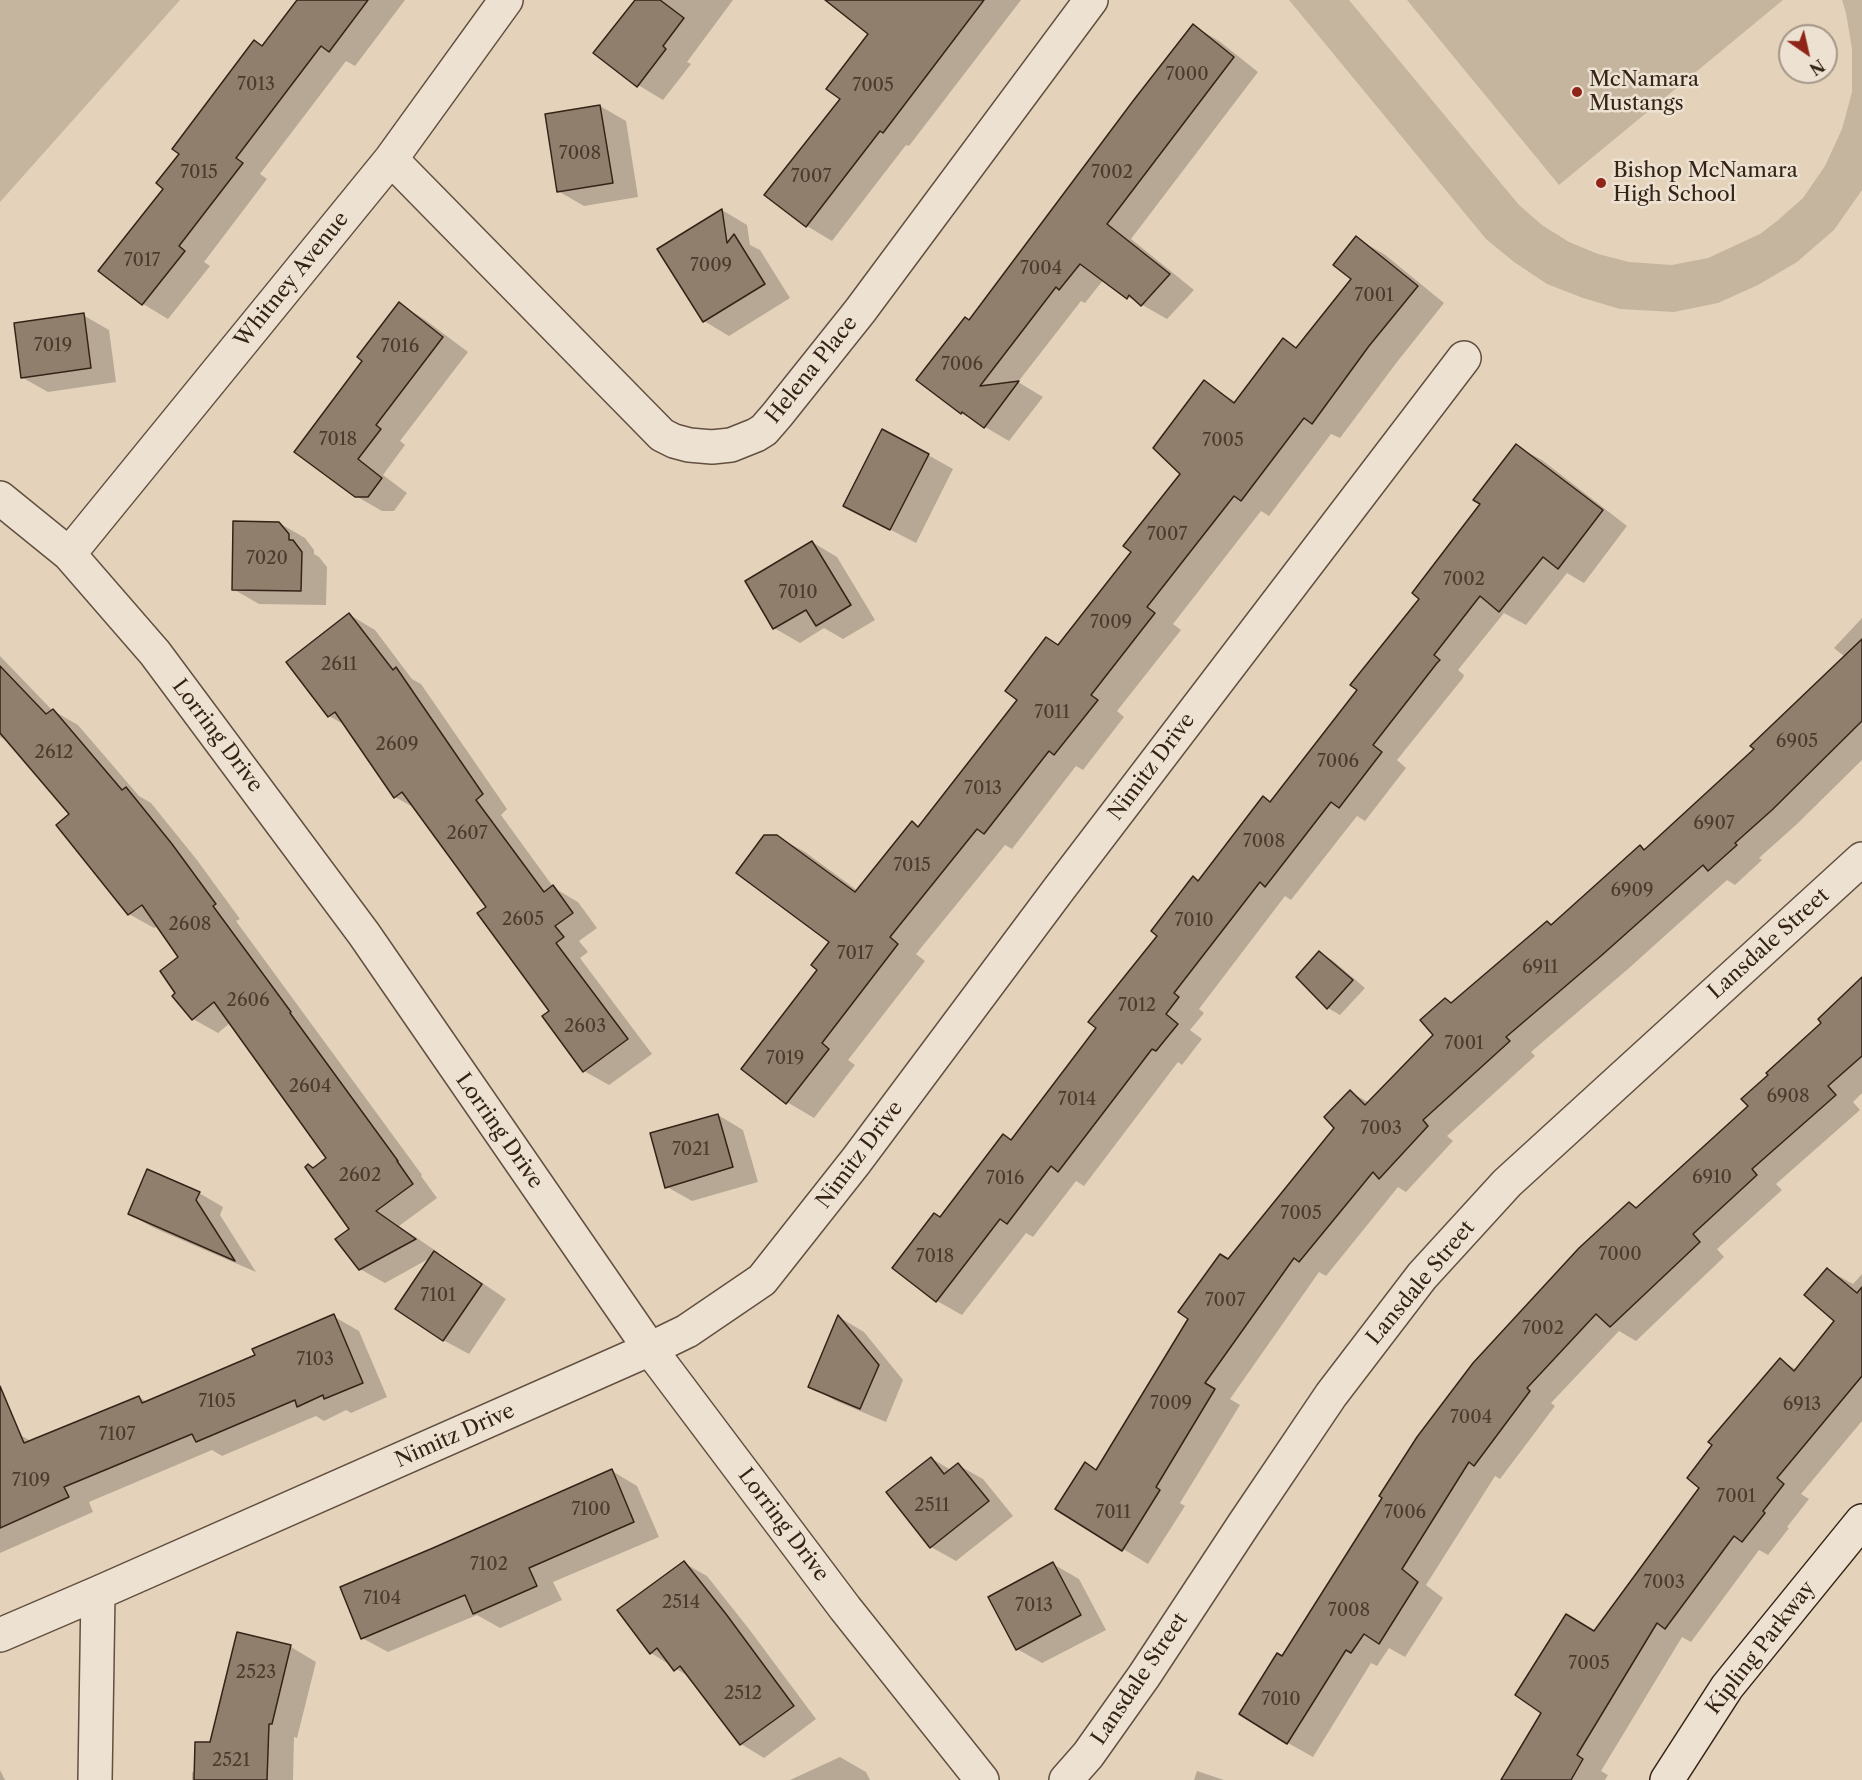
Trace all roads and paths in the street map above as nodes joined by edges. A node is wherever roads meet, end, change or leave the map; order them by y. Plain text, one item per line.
1 (506, 0) edge
2 (1091, 0) edge
3 (391, 159) junction
4 (1464, 358) dead end
5 (0, 498) edge
6 (69, 554) junction
7 (1862, 860) edge
8 (650, 1349) junction
9 (1862, 1521) edge
10 (98, 1593) junction
11 (0, 1635) edge
12 (95, 1780) edge
13 (981, 1780) edge
14 (1066, 1780) edge
15 (1667, 1780) edge

1 - 3 street, Whitney Avenue
2 - 3 street, Helena Place
3 - 6 street, Whitney Avenue
4 - 8 street, Nimitz Drive
5 - 6 street, Lorring Drive
6 - 8 street, Lorring Drive
7 - 14 street, Lansdale Street
8 - 10 street, Nimitz Drive
8 - 13 street, Lorring Drive
9 - 15 street, Kipling Parkway
10 - 11 street, Nimitz Drive
10 - 12 street

